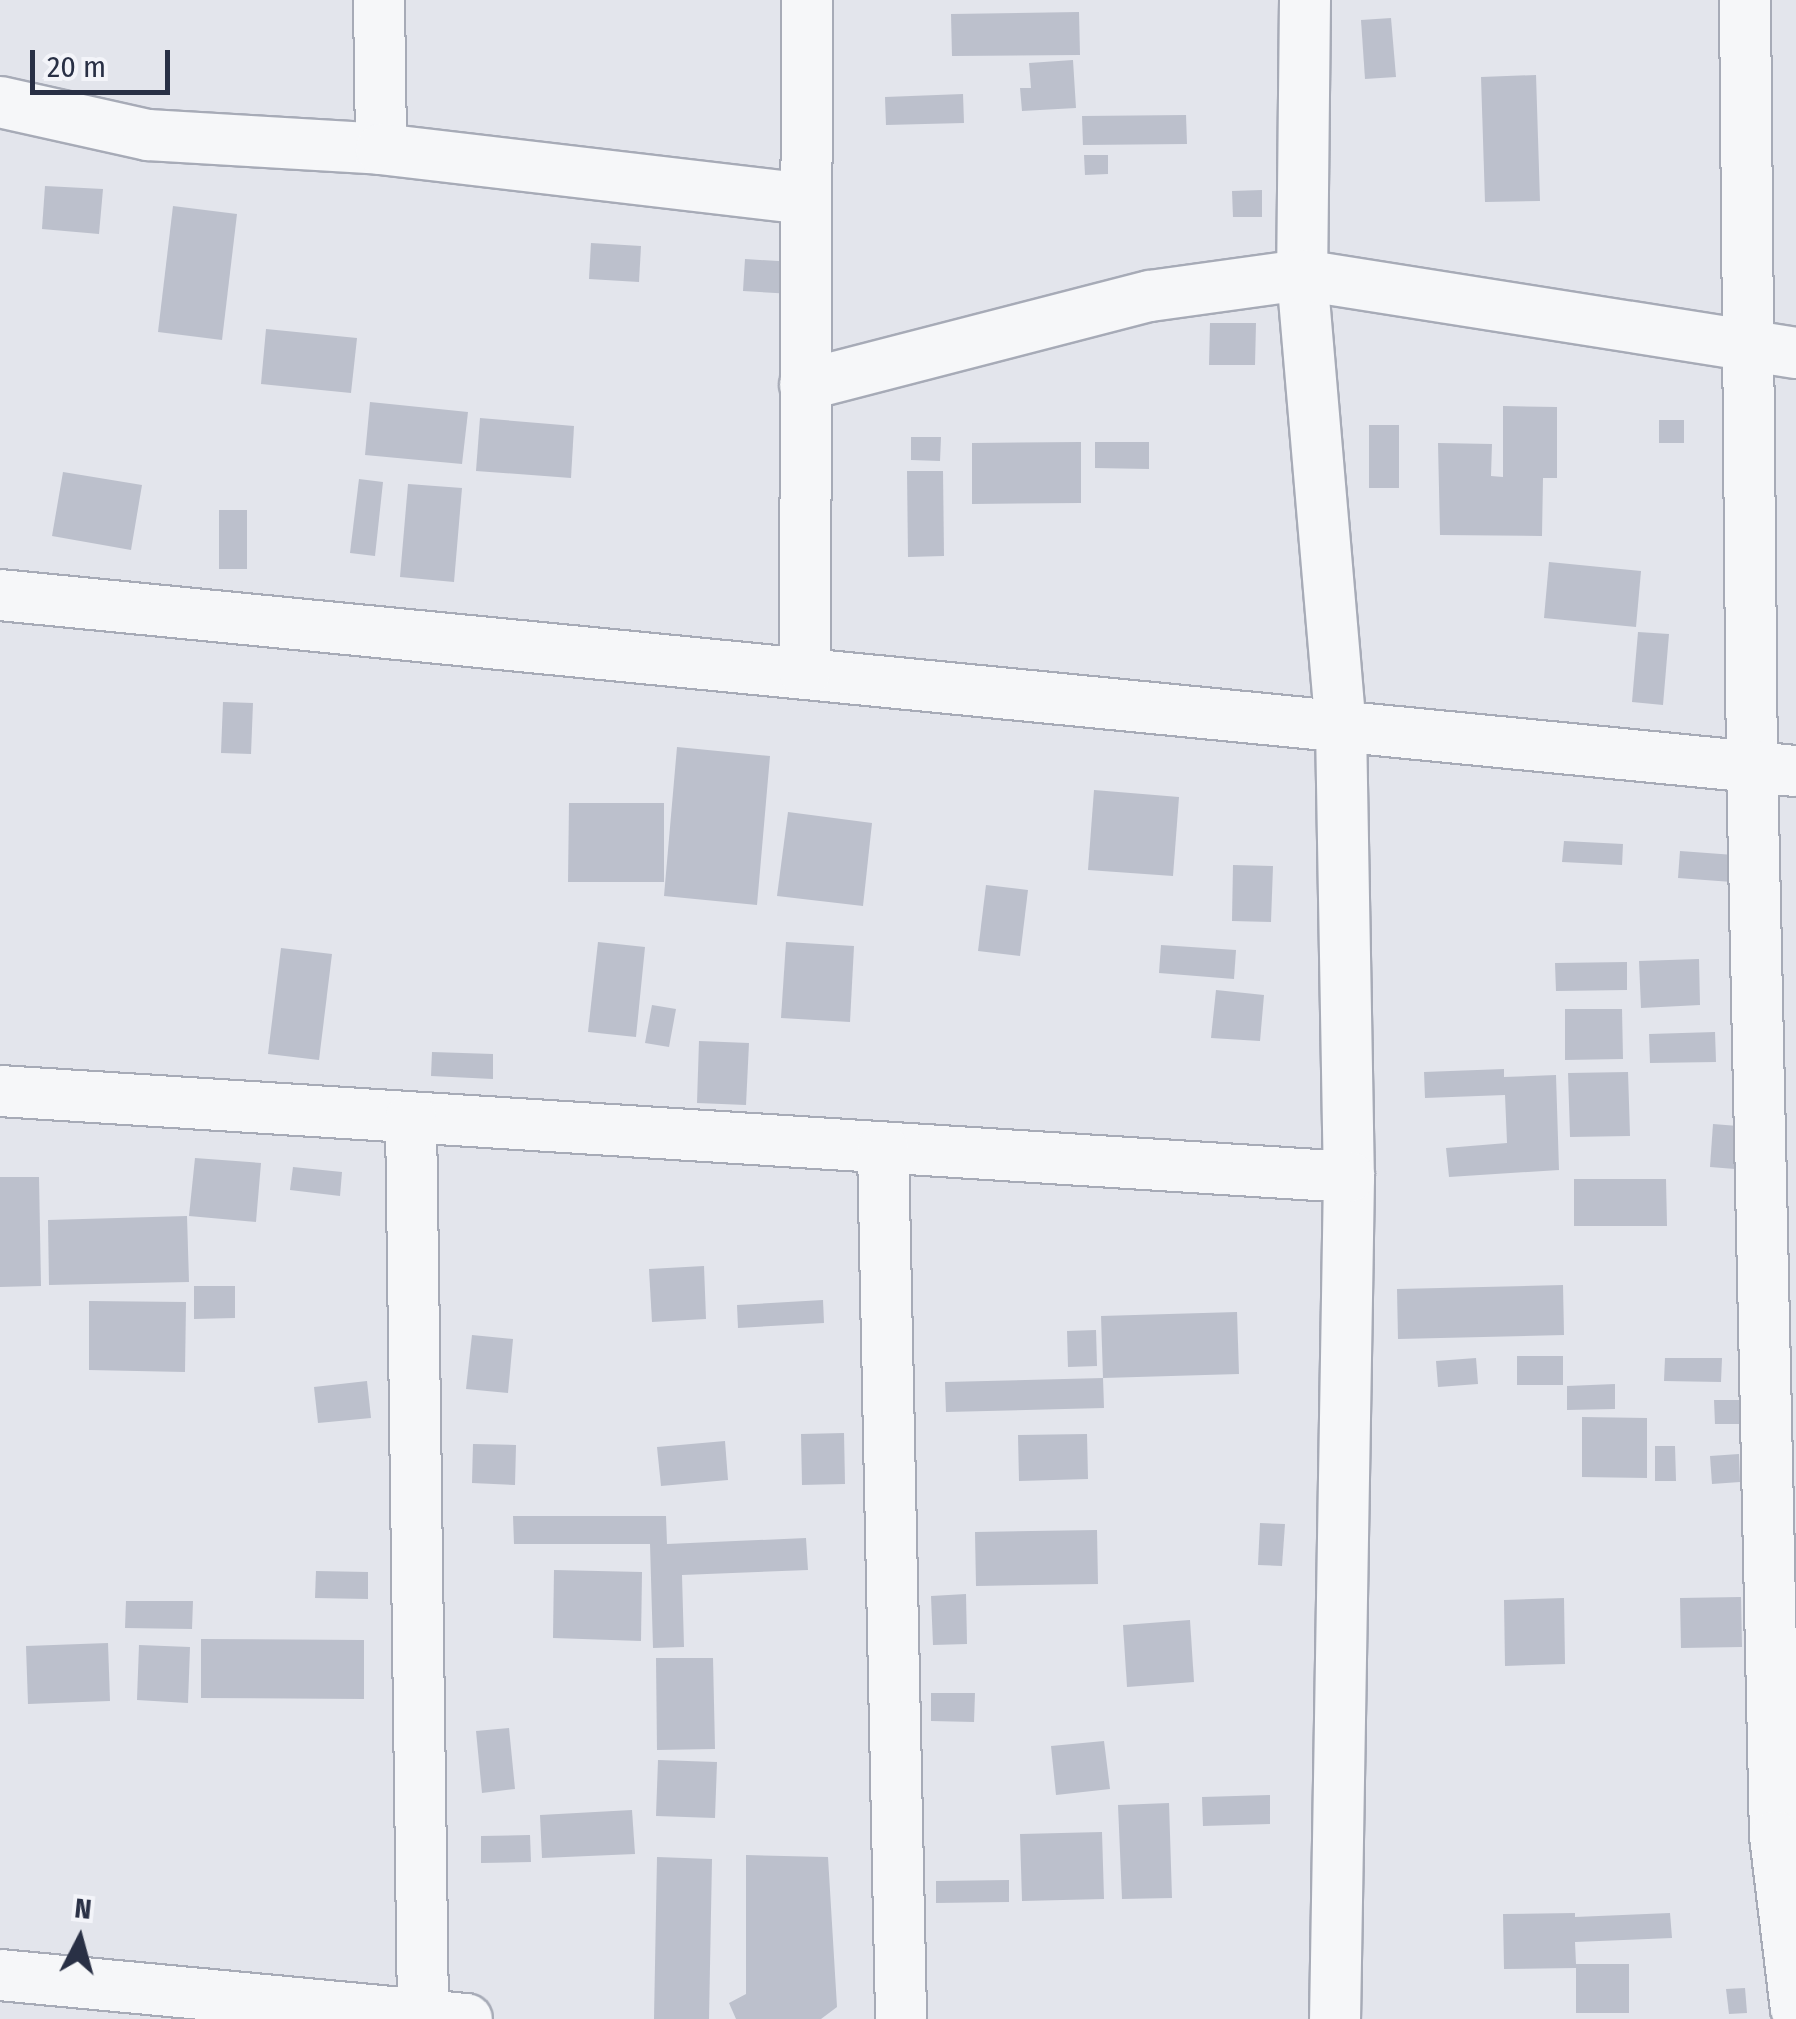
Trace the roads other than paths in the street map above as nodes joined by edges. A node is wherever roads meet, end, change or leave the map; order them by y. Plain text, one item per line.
1 (379, 0) edge
2 (807, 0) edge
3 (1306, 0) edge
4 (1745, 0) edge
5 (0, 102) edge
6 (381, 149) junction
7 (804, 199) junction
8 (1302, 274) junction
9 (1746, 347) junction
10 (1796, 353) edge
11 (804, 385) junction
12 (0, 595) edge
13 (805, 673) junction
14 (1341, 726) junction
15 (1774, 769) edge
16 (0, 1091) edge
17 (411, 1118) junction
18 (883, 1149) junction
19 (1349, 1177) junction
20 (0, 1974) edge
21 (1796, 2009) edge
22 (445, 2016) edge
23 (901, 2019) edge
24 (1335, 2019) edge

1 - 6 street
2 - 7 street
3 - 8 street
4 - 9 street
5 - 6 street
6 - 7 street
7 - 11 street
8 - 9 street
8 - 11 street
8 - 14 street
9 - 10 street
9 - 15 street
11 - 13 street
12 - 13 street
13 - 14 street
14 - 15 street
14 - 19 street
15 - 21 street
16 - 17 street
17 - 18 street
17 - 22 street
18 - 19 street
18 - 23 street
19 - 24 street
20 - 22 street

